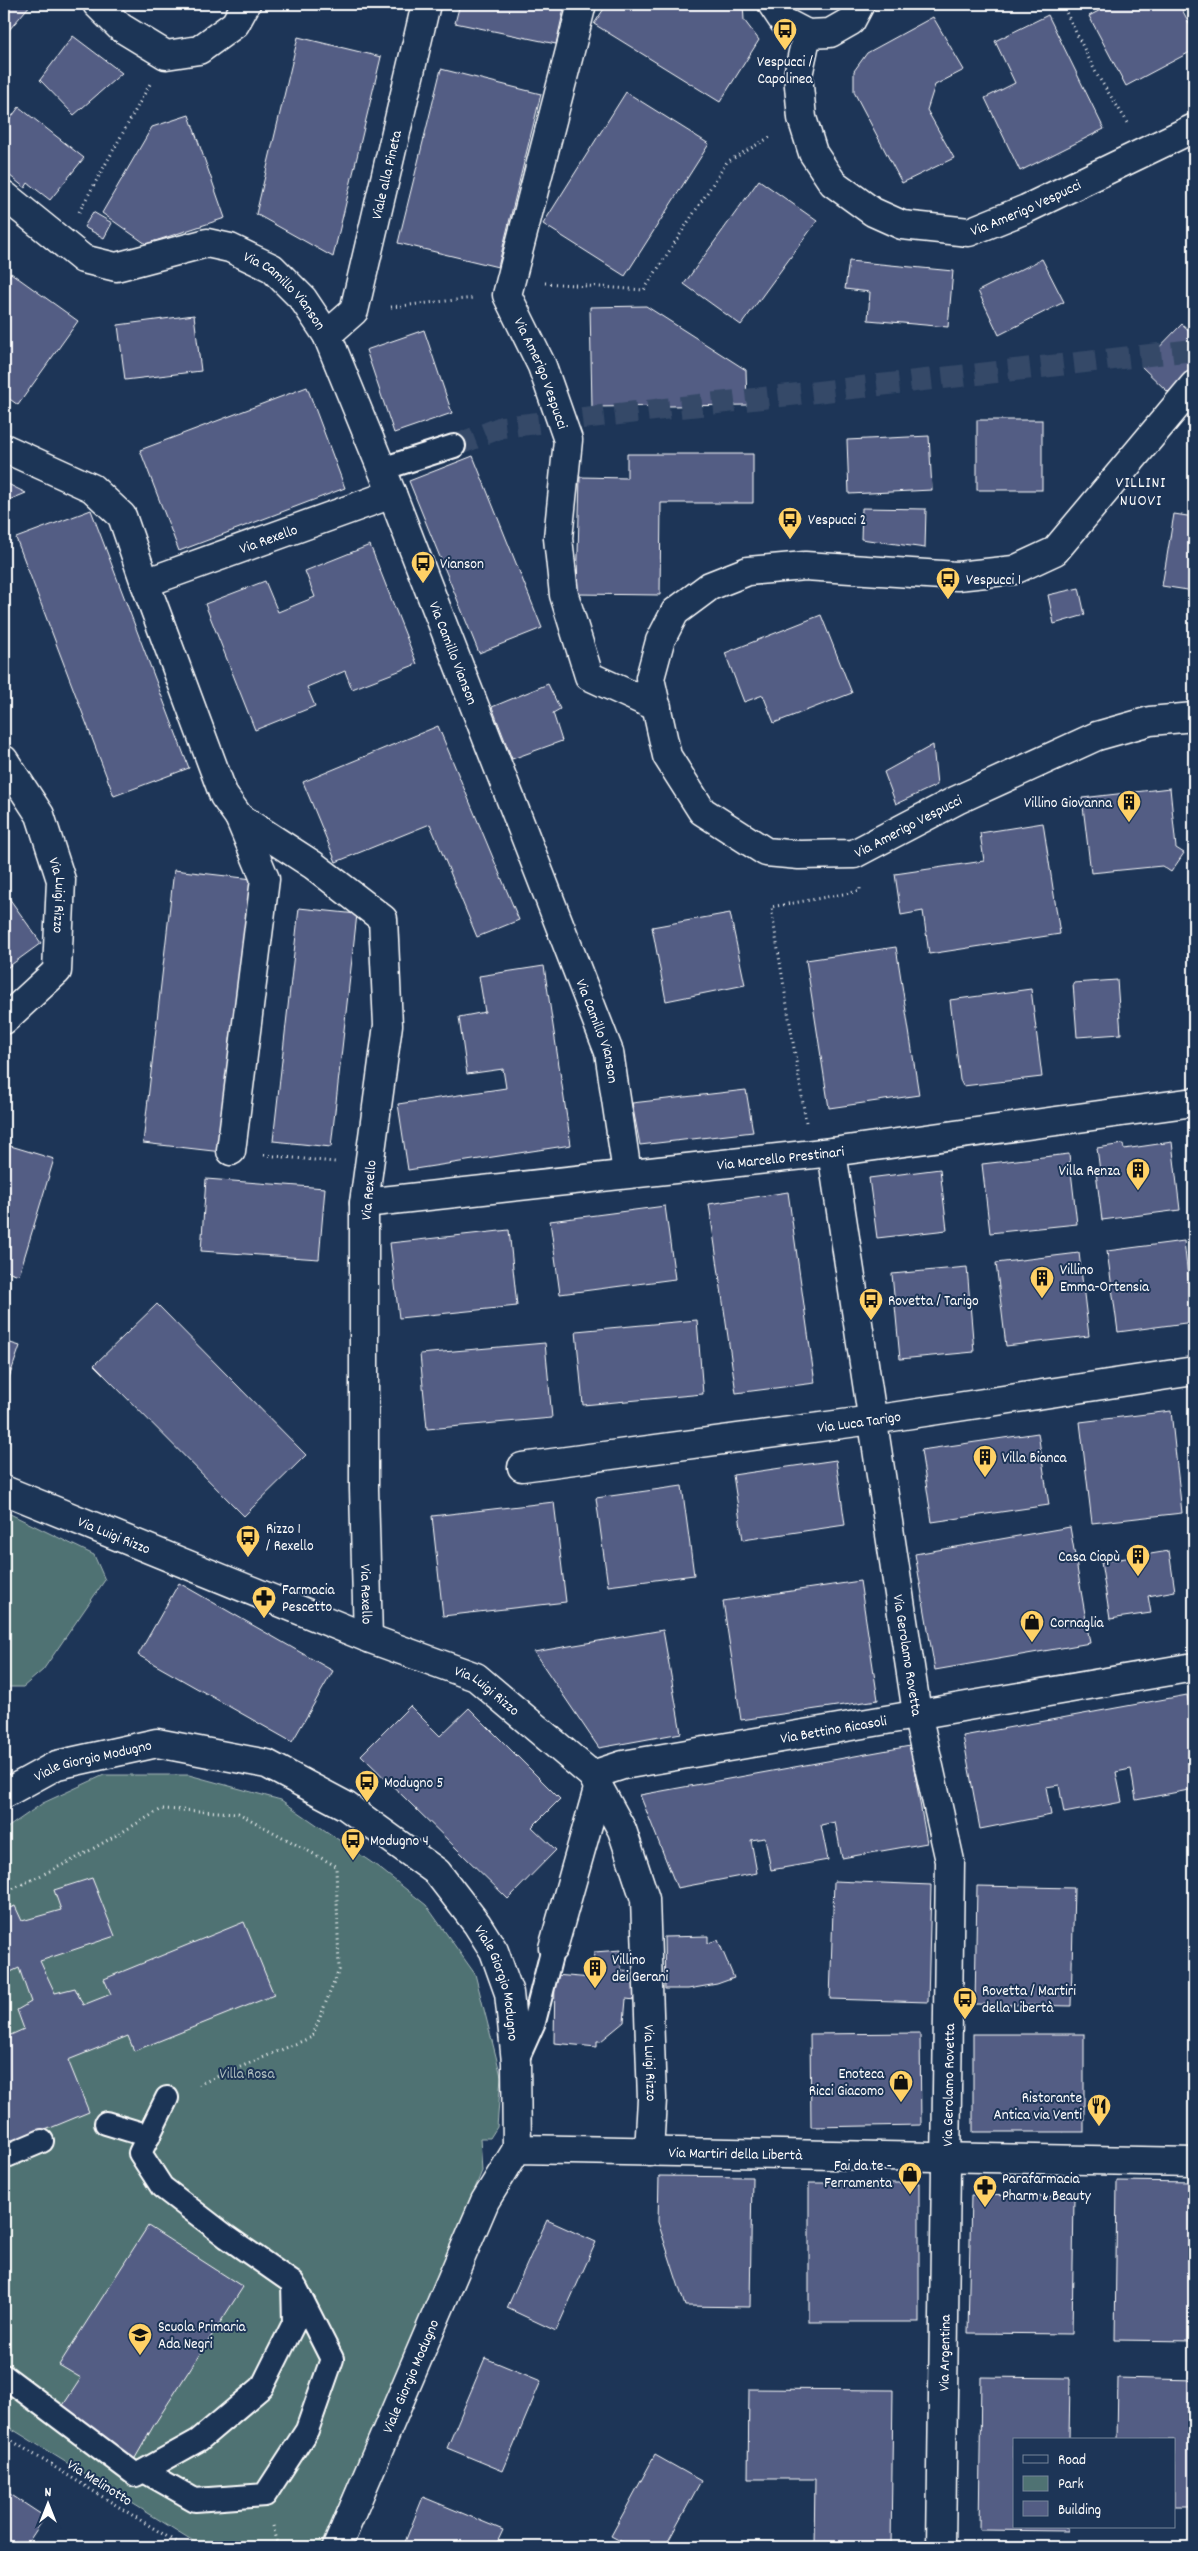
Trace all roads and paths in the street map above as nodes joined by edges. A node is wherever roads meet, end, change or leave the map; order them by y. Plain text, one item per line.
1 (97, 4) edge
2 (246, 4) edge
3 (426, 4) edge
4 (582, 4) edge
5 (772, 4) edge
6 (860, 4) edge
7 (1062, 4) edge
8 (807, 34) junction
9 (166, 55) junction
10 (802, 118) junction
11 (1194, 128) edge
12 (1144, 152) junction
13 (4, 195) edge
14 (74, 220) dead end
15 (507, 295) junction
16 (354, 312) junction
17 (523, 328) junction
18 (327, 335) junction
19 (1194, 385) edge
20 (454, 446) tunnel mouth
21 (4, 448) edge
22 (382, 469) junction
23 (392, 494) junction
24 (145, 583) junction
25 (657, 707) junction
26 (1194, 717) edge
27 (4, 760) edge
28 (239, 817) junction
29 (854, 854) junction
30 (4, 1020) edge
31 (1194, 1102) edge
32 (231, 1151) dead end
33 (822, 1153) junction
34 (294, 1159) dead end
35 (369, 1165) junction
36 (627, 1173) junction
37 (364, 1203) junction
38 (1194, 1371) edge
39 (872, 1420) junction
40 (522, 1468) dead end
41 (4, 1490) edge
42 (368, 1638) junction
43 (1194, 1667) edge
44 (917, 1713) junction
45 (594, 1782) junction
46 (4, 1794) edge
47 (4, 1893) edge
48 (553, 1948) joint
49 (516, 2062) junction
50 (167, 2098) joint
51 (106, 2123) dead end
52 (149, 2136) junction
53 (42, 2141) dead end
54 (517, 2149) junction
55 (649, 2152) junction
56 (4, 2157) edge
57 (947, 2159) junction
58 (1194, 2162) edge
59 (293, 2283) junction
60 (4, 2376) edge
61 (4, 2436) edge
62 (144, 2471) junction
63 (184, 2547) edge
64 (338, 2547) edge
65 (941, 2547) edge

1 - 9 street
2 - 9 street
3 - 16 street, Viale alla Pineta
4 - 15 street
5 - 8 street
6 - 8 street
7 - 12 path
8 - 10 street, Via Amerigo Vespucci
9 - 14 path
10 - 12 street, Via Amerigo Vespucci
10 - 17 path
11 - 12 street, Via Amerigo Vespucci
13 - 18 street, Via Camillo Vianson
15 - 16 path
15 - 17 street, Via Amerigo Vespucci
16 - 18 street
17 - 25 street, Via Amerigo Vespucci
18 - 22 street, Via Camillo Vianson
19 - 25 street, Via Amerigo Vespucci
20 - 22 street
21 - 24 street, Via Rexello
22 - 23 street, Via Camillo Vianson
23 - 24 street, Via Rexello
23 - 36 street, Via Camillo Vianson
24 - 28 street, Via Rexello
25 - 29 street, Via Amerigo Vespucci
26 - 29 street, Via Amerigo Vespucci
27 - 30 street, Via Luigi Rizzo
28 - 32 street, Via Rexello
28 - 35 street, Via Rexello
29 - 33 path
31 - 33 street, Via Marcello Prestinari
33 - 36 street, Via Marcello Prestinari
33 - 39 street, Via Gerolamo Rovetta
34 - 35 path
35 - 37 street, Via Rexello
36 - 37 street, Via Marcello Prestinari
37 - 42 street, Via Rexello
38 - 39 street, Via Luca Tarigo
39 - 40 street, Via Luca Tarigo
39 - 44 street, Via Gerolamo Rovetta
41 - 42 street, Via Luigi Rizzo
42 - 45 street, Via Luigi Rizzo
43 - 44 street, Via Bettino Ricasoli
44 - 45 street, Via Bettino Ricasoli
44 - 57 street, Via Gerolamo Rovetta
45 - 48 street
45 - 55 street, Via Luigi Rizzo
46 - 49 street, Viale Giorgio Modugno
47 - 50 path
48 - 49 street
49 - 54 street, Viale Giorgio Modugno
50 - 52 street
51 - 52 street
52 - 59 street
53 - 56 street
54 - 55 street, Via Martiri della Libertà
54 - 64 street, Viale Giorgio Modugno
55 - 57 street, Via Martiri della Libertà
57 - 58 street, Via Martiri della Libertà
57 - 65 street, Via Argentina
59 - 62 street
59 - 62 street
60 - 62 street
61 - 63 path, Via Melinotto

